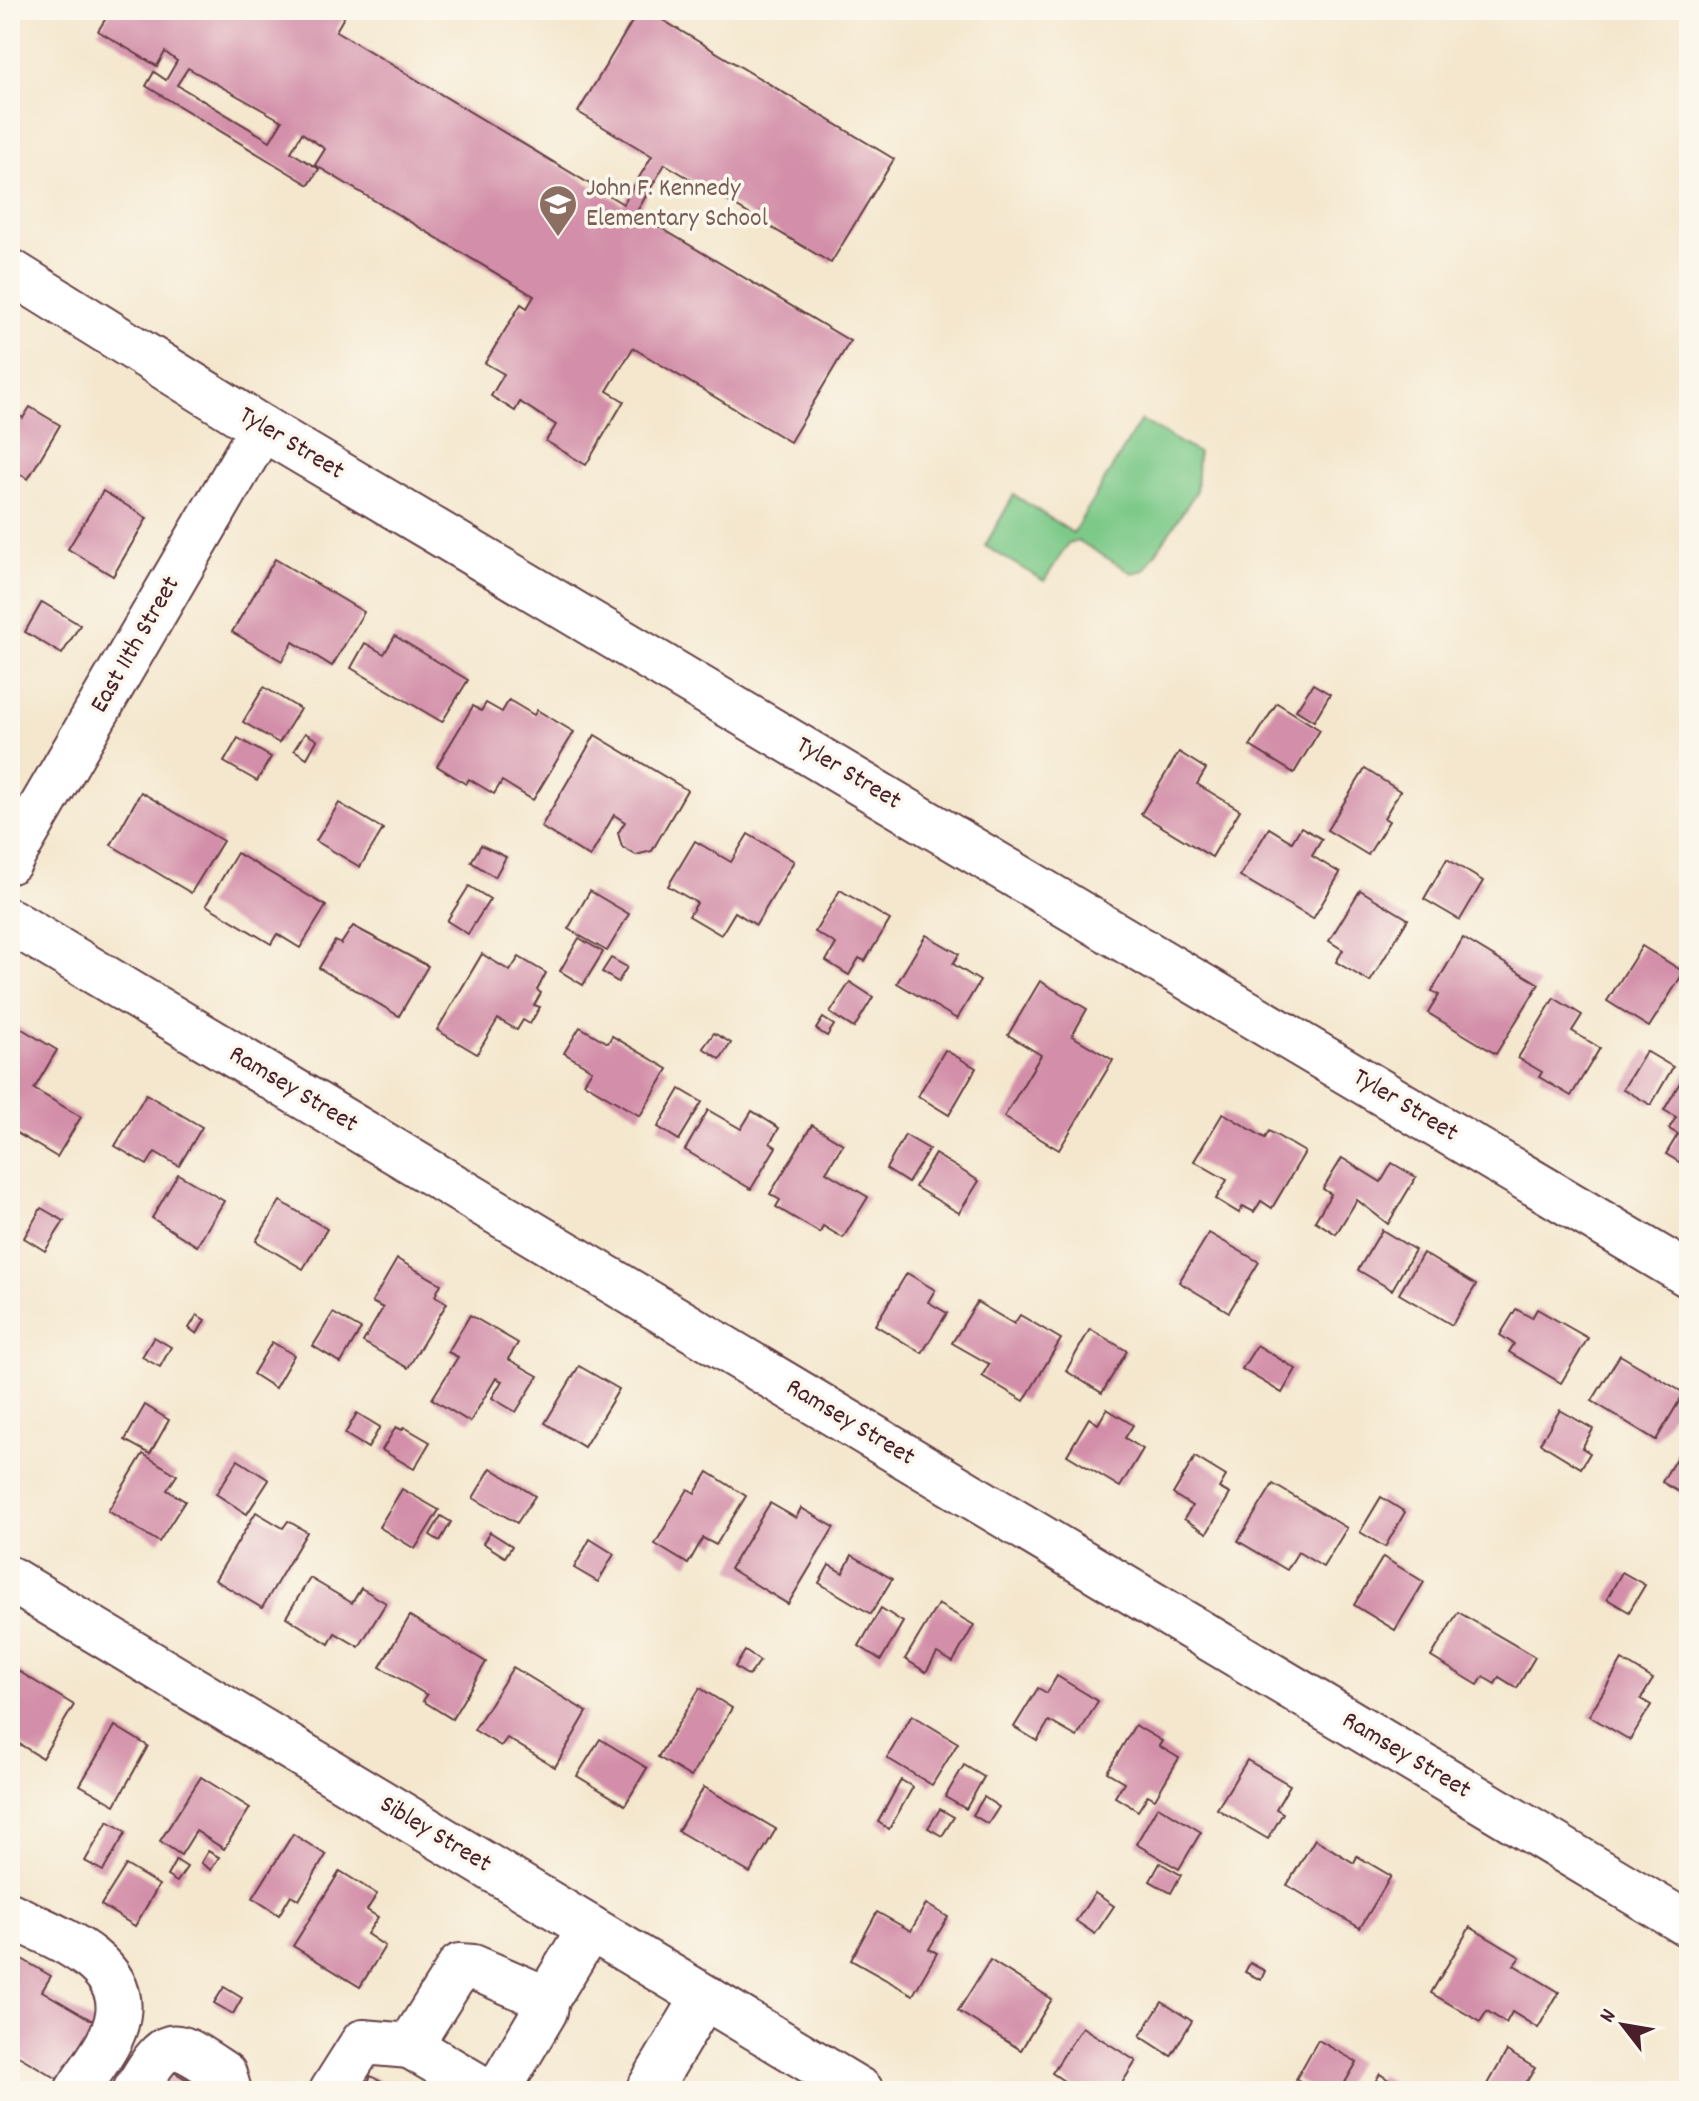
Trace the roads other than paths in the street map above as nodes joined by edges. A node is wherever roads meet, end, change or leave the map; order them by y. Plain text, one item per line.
1 (10, 271) edge
2 (262, 428) junction
3 (10, 861) edge
4 (10, 921) edge
5 (1689, 1275) edge
6 (10, 1579) edge
7 (10, 1915) edge
8 (1689, 1925) edge
9 (590, 1928) junction
10 (704, 1997) junction
11 (547, 1999) junction
12 (410, 2046) junction
13 (77, 2091) edge
14 (135, 2091) edge
15 (229, 2091) edge
16 (332, 2091) edge
17 (486, 2091) edge
18 (494, 2091) edge
19 (648, 2091) edge
20 (861, 2091) edge

1 - 2 street, Tyler Street
2 - 3 street, East 11th Street
2 - 5 street, Tyler Street
4 - 8 street, Ramsey Street
6 - 9 street, Sibley Street
7 - 13 street
9 - 10 street, Sibley Street
9 - 11 street
10 - 19 street
10 - 20 street, Sibley Street
11 - 12 street
11 - 18 street
12 - 16 street
12 - 17 street
14 - 15 street

